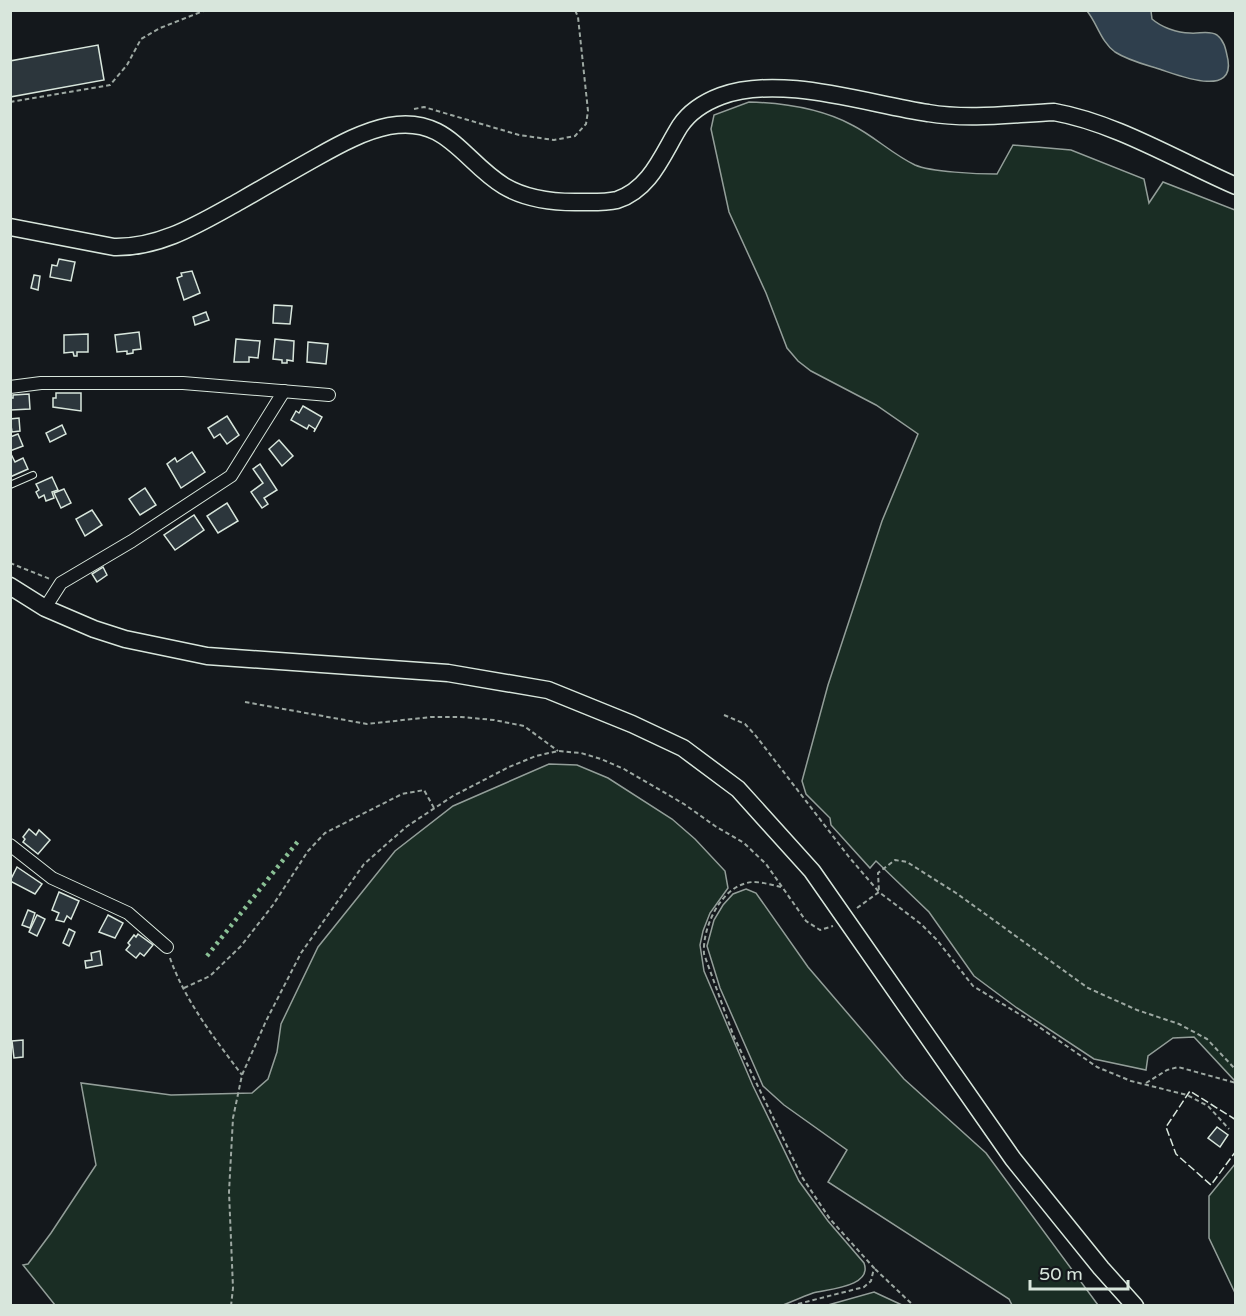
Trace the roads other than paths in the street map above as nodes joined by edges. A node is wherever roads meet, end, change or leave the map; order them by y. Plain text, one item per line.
1 (1236, 186) edge
2 (10, 227) edge
3 (10, 387) edge
4 (284, 391) junction
5 (329, 395) dead end
6 (33, 475) dead end
7 (10, 485) edge
8 (10, 586) edge
9 (45, 608) junction
10 (10, 845) edge
11 (167, 947) road end
12 (1135, 1305) edge

1 - 2 street
3 - 4 street
4 - 5 street
4 - 9 street
6 - 7 lane
8 - 9 street
9 - 12 street
10 - 11 street

